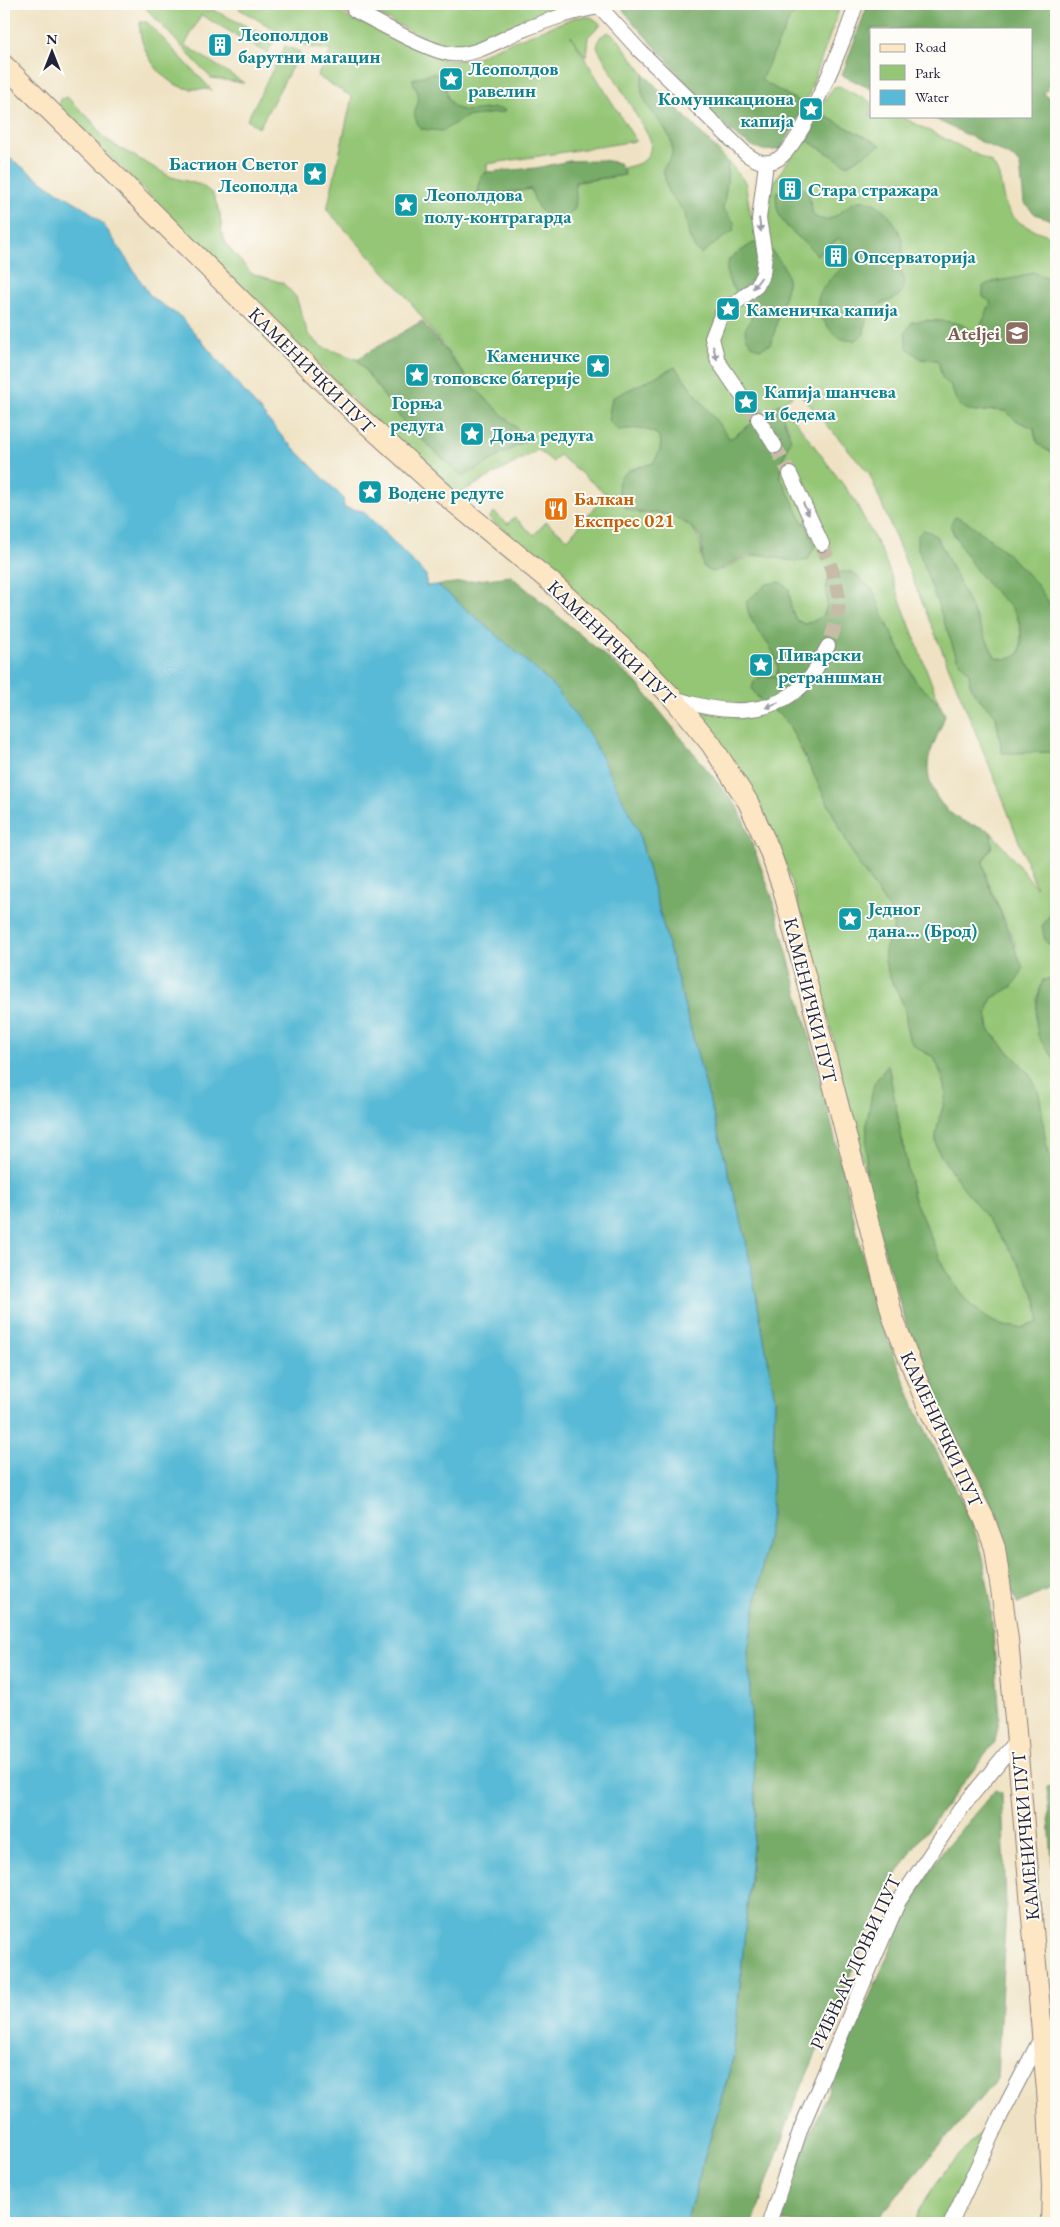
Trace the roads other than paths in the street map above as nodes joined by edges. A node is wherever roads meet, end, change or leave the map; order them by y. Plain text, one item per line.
1 (856, 4) edge
2 (354, 10) tunnel mouth
3 (4, 65) edge
4 (766, 163) junction
5 (746, 402) tunnel mouth
6 (758, 419) tunnel mouth
7 (774, 446) tunnel mouth
8 (790, 474) tunnel mouth
9 (822, 544) tunnel mouth
10 (828, 646) tunnel mouth
11 (672, 697) junction
12 (1018, 1739) junction
13 (1042, 2036) junction
14 (769, 2223) edge
15 (951, 2223) edge
16 (1051, 2223) edge

1 - 4 street
2 - 4 street
3 - 11 main road, КАМЕНИЧКИ ПУТ
4 -> 5 street
6 - 7 street
8 -> 9 street
10 -> 11 street
11 - 12 main road, КАМЕНИЧКИ ПУТ
12 - 13 main road, КАМЕНИЧКИ ПУТ
12 - 14 street, РИБЊАК ДОЊИ ПУТ
13 - 15 street
13 - 16 main road, КАМЕНИЧКИ ПУТ

